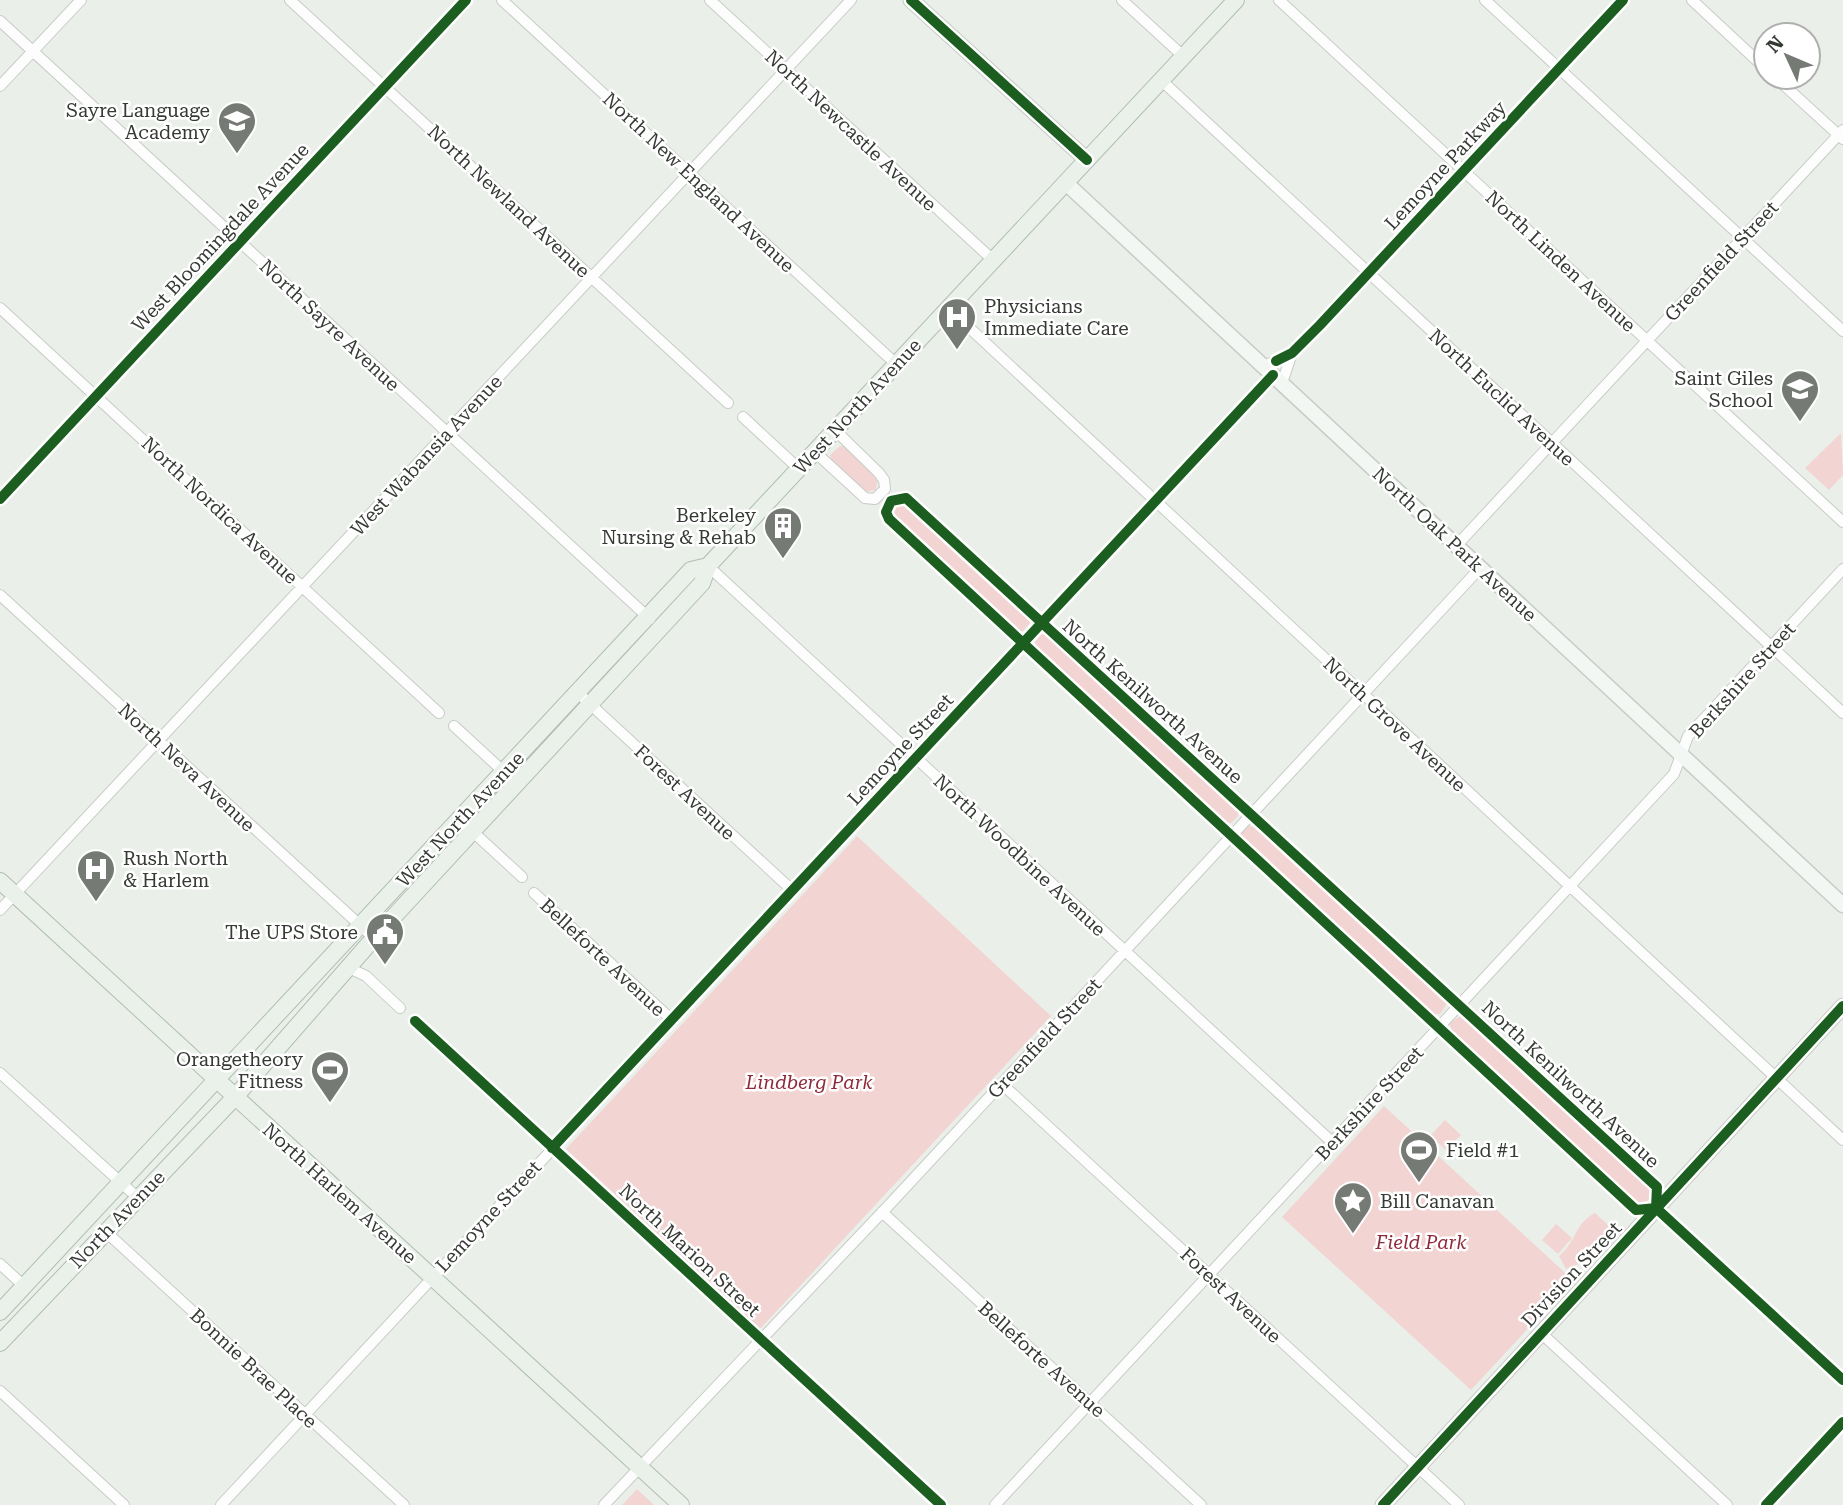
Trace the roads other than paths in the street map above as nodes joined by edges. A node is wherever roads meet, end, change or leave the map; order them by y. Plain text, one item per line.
1 (81, 0) edge
2 (290, 0) edge
3 (466, 0) edge
4 (502, 0) edge
5 (710, 0) edge
6 (851, 0) edge
7 (911, 0) edge
8 (1122, 0) edge
9 (1236, 0) edge
10 (1279, 0) edge
11 (1485, 0) edge
12 (1623, 0) edge
13 (1692, 0) edge
14 (0, 21) edge
15 (32, 51) junction
16 (1183, 56) junction
17 (1752, 56) edge
18 (1560, 68) junction
19 (786, 70) junction
20 (1161, 80) junction
21 (0, 86) edge
22 (385, 87) junction
23 (1791, 91) edge
24 (1841, 135) edge
25 (1087, 160) junction
26 (1464, 171) junction
27 (689, 173) junction
28 (1066, 183) junction
29 (1743, 238) junction
30 (240, 242) junction
31 (993, 261) junction
32 (1368, 273) junction
33 (592, 278) junction
34 (0, 307) edge
35 (948, 308) junction
36 (1843, 331) edge
37 (1647, 340) junction
38 (1292, 353) junction
39 (897, 364) junction
40 (1273, 375) junction
41 (96, 396) junction
42 (728, 403) dead end
43 (743, 417) dead end
44 (835, 430) junction
45 (447, 433) junction
46 (1552, 443) junction
47 (815, 452) junction
48 (799, 469) junction
49 (0, 499) edge
50 (1156, 501) junction
51 (1843, 522) edge
52 (1457, 545) junction
53 (708, 566) junction
54 (1481, 568) junction
55 (1843, 569) edge
56 (303, 586) junction
57 (0, 595) edge
58 (648, 617) junction
59 (1042, 623) junction
60 (660, 629) junction
61 (1022, 644) junction
62 (1771, 647) junction
63 (577, 692) junction
64 (1362, 693) junction
65 (590, 705) junction
66 (439, 713) dead end
67 (1843, 713) edge
68 (454, 726) dead end
69 (159, 741) junction
70 (1681, 755) junction
71 (916, 758) junction
72 (503, 772) junction
73 (517, 784) junction
74 (1251, 814) junction
75 (459, 819) junction
76 (473, 832) junction
77 (1231, 836) junction
78 (522, 877) dead end
79 (0, 881) edge
80 (1570, 886) junction
81 (792, 890) junction
82 (534, 894) dead end
83 (15, 895) junction
84 (1843, 905) edge
85 (0, 910) edge
86 (360, 926) junction
87 (374, 938) junction
88 (1124, 950) junction
89 (353, 963) junction
90 (1459, 1005) junction
91 (1843, 1006) edge
92 (400, 1008) dead end
93 (672, 1020) junction
94 (415, 1021) dead end
95 (1439, 1027) junction
96 (0, 1073) edge
97 (1777, 1078) junction
98 (217, 1080) junction
99 (1002, 1084) junction
100 (235, 1097) junction
101 (1843, 1140) edge
102 (1332, 1142) junction
103 (552, 1148) junction
104 (120, 1182) junction
105 (138, 1198) junction
106 (1656, 1208) junction
107 (882, 1212) junction
108 (105, 1231) junction
109 (0, 1264) edge
110 (1209, 1275) junction
111 (432, 1277) junction
112 (24, 1286) junction
113 (0, 1312) edge
114 (1541, 1334) junction
115 (762, 1340) junction
116 (0, 1343) edge
117 (1843, 1380) edge
118 (0, 1391) edge
119 (1090, 1403) junction
120 (304, 1415) junction
121 (1843, 1422) edge
122 (1418, 1467) junction
123 (640, 1468) junction
124 (124, 1505) edge
125 (221, 1505) edge
126 (404, 1505) edge
127 (604, 1505) edge
128 (681, 1505) edge
129 (942, 1505) edge
130 (995, 1505) edge
131 (1201, 1505) edge
132 (1383, 1505) edge
133 (1459, 1505) edge
134 (1727, 1505) edge
135 (1766, 1505) edge

1 - 15 street
2 - 22 street, North Newland Avenue
3 - 22 street, West Bloomingdale Avenue
4 - 27 street, North New England Avenue
5 - 19 street, North Newcastle Avenue
6 - 19 street, West Wabansia Avenue
7 - 25 street
8 - 16 street
9 - 16 main road, West North Avenue
10 - 26 street, North Linden Avenue
11 - 18 street
12 - 18 street, Lemoyne Parkway
13 - 17 street
14 - 15 street, North Sayre Avenue
15 - 21 street
15 - 30 street, North Sayre Avenue
16 - 20 main road, West North Avenue
18 - 26 street, Lemoyne Parkway
18 - 29 street
19 - 27 street, West Wabansia Avenue
19 - 31 street, North Newcastle Avenue
20 - 25 main road, West North Avenue
20 - 32 street, North Euclid Avenue
22 - 30 street, West Bloomingdale Avenue
22 - 33 street, North Newland Avenue
23 - 24 street
24 - 29 street, Greenfield Street
25 - 28 main road, West North Avenue
26 - 32 street, Lemoyne Parkway
26 - 37 street, North Linden Avenue
27 - 33 street, West Wabansia Avenue
27 - 39 street, North New England Avenue
28 - 31 main road, West North Avenue
28 - 40 street, North Oak Park Avenue
29 - 36 street
29 - 37 street, Greenfield Street
30 - 41 street, West Bloomingdale Avenue
30 - 45 street, North Sayre Avenue
31 - 35 main road, West North Avenue
32 - 38 street, Lemoyne Parkway
32 - 46 street, North Euclid Avenue
33 - 42 street, North Newland Avenue
33 - 45 street, West Wabansia Avenue
34 - 41 street, North Nordica Avenue
35 - 39 main road, West North Avenue
35 - 50 street, North Grove Avenue
37 - 46 street, Greenfield Street
37 - 51 street, North Linden Avenue
38 - 40 street, Lemoyne Parkway
38 - 40 street, Lemoyne Parkway
39 - 44 main road, West North Avenue
40 - 50 street, Lemoyne Street
40 - 52 street, North Oak Park Avenue
41 - 49 street, West Bloomingdale Avenue
41 - 56 street, North Nordica Avenue
43 - 48 street
44 - 47 main road, West North Avenue
44 - 47 street
45 - 56 street, West Wabansia Avenue
45 - 58 street, North Sayre Avenue
46 - 52 street, Greenfield Street
46 - 62 street, North Euclid Avenue
47 - 48 main road, West North Avenue
48 - 53 main road, West North Avenue
50 - 59 street, Lemoyne Street
50 - 64 street, North Grove Avenue
52 - 54 street, North Oak Park Avenue
53 - 58 main road, West North Avenue
53 - 60 main road, West North Avenue
53 - 71 street, North Woodbine Avenue
54 - 64 street, Greenfield Street
54 - 70 street, North Oak Park Avenue
55 - 62 street, Berkshire Street
56 - 66 street, North Nordica Avenue
56 - 69 street, West Wabansia Avenue
57 - 69 street, North Neva Avenue
58 - 60 street, North Sayre Avenue
58 - 63 main road, West North Avenue
59 - 61 street, Lemoyne Street
59 - 61 street, North Kenilworth Avenue
59 - 74 street, North Kenilworth Avenue
60 - 65 main road, West North Avenue
61 - 71 street, Lemoyne Street
61 - 77 street, North Kenilworth Avenue
62 - 67 street, North Euclid Avenue
62 - 70 street, Berkshire Street
63 - 65 street, Forest Avenue
63 - 72 main road, West North Avenue
64 - 74 street, Greenfield Street
64 - 80 street, North Grove Avenue
65 - 73 main road, West North Avenue
65 - 81 street, Forest Avenue
68 - 72 street
69 - 83 street, West Wabansia Avenue
69 - 86 street, North Neva Avenue
70 - 80 street, Berkshire Street
70 - 84 street, North Oak Park Avenue
71 - 81 street, Lemoyne Street
71 - 88 street, North Woodbine Avenue
72 - 73 street
72 - 75 main road, West North Avenue
73 - 76 main road, West North Avenue
74 - 77 street, Greenfield Street
74 - 90 street, North Kenilworth Avenue
75 - 76 street
75 - 86 main road, West North Avenue
76 - 78 street
76 - 87 main road, West North Avenue
77 - 88 street, Greenfield Street
77 - 95 street, North Kenilworth Avenue
79 - 83 main road, North Harlem Avenue
80 - 90 street, Berkshire Street
80 - 97 street, North Grove Avenue
81 - 93 street, Lemoyne Street
82 - 93 street, Belleforte Avenue
83 - 85 street, West Wabansia Avenue
83 - 98 main road, North Harlem Avenue
86 - 87 street, North Neva Avenue
86 - 98 main road, West North Avenue
87 - 89 main road, West North Avenue
88 - 99 street, Greenfield Street
88 - 102 street, North Woodbine Avenue
89 - 92 street
89 - 100 main road, West North Avenue
90 - 95 street, Berkshire Street
90 - 106 street, North Kenilworth Avenue
91 - 97 street, Division Street
93 - 103 street, Lemoyne Street
94 - 103 street, North Marion Street
95 - 102 street, Berkshire Street
95 - 106 street, North Kenilworth Avenue
96 - 104 street
97 - 101 street, North Grove Avenue
97 - 106 street, Division Street
98 - 100 main road, North Harlem Avenue
98 - 104 main road, North Avenue
99 - 107 street, Greenfield Street
99 - 110 street, Forest Avenue
100 - 105 main road, North Avenue
100 - 111 main road, North Harlem Avenue
102 - 110 street, Berkshire Street
103 - 111 street, Lemoyne Street
103 - 115 street, North Marion Street
104 - 105 street
104 - 112 main road, North Avenue
105 - 108 main road, North Avenue
106 - 114 street, Division Street
106 - 117 street, North Kenilworth Avenue
107 - 115 street, Greenfield Street
107 - 119 street, Belleforte Avenue
108 - 116 main road, North Avenue
108 - 120 street, Bonnie Brae Place
109 - 112 street
110 - 119 street, Berkshire Street
110 - 122 street, Forest Avenue
111 - 120 street, Lemoyne Street
111 - 123 main road, North Harlem Avenue
112 - 113 main road, North Avenue
114 - 122 street, Division Street
114 - 134 street
115 - 123 street, Greenfield Street
115 - 129 street, North Marion Street
118 - 124 street
119 - 130 street, Berkshire Street
119 - 131 street, Belleforte Avenue
120 - 125 street, Lemoyne Street
120 - 126 street, Bonnie Brae Place
121 - 135 street
122 - 132 street, Division Street
122 - 133 street, Forest Avenue
123 - 127 street, Greenfield Street
123 - 128 main road, North Harlem Avenue

